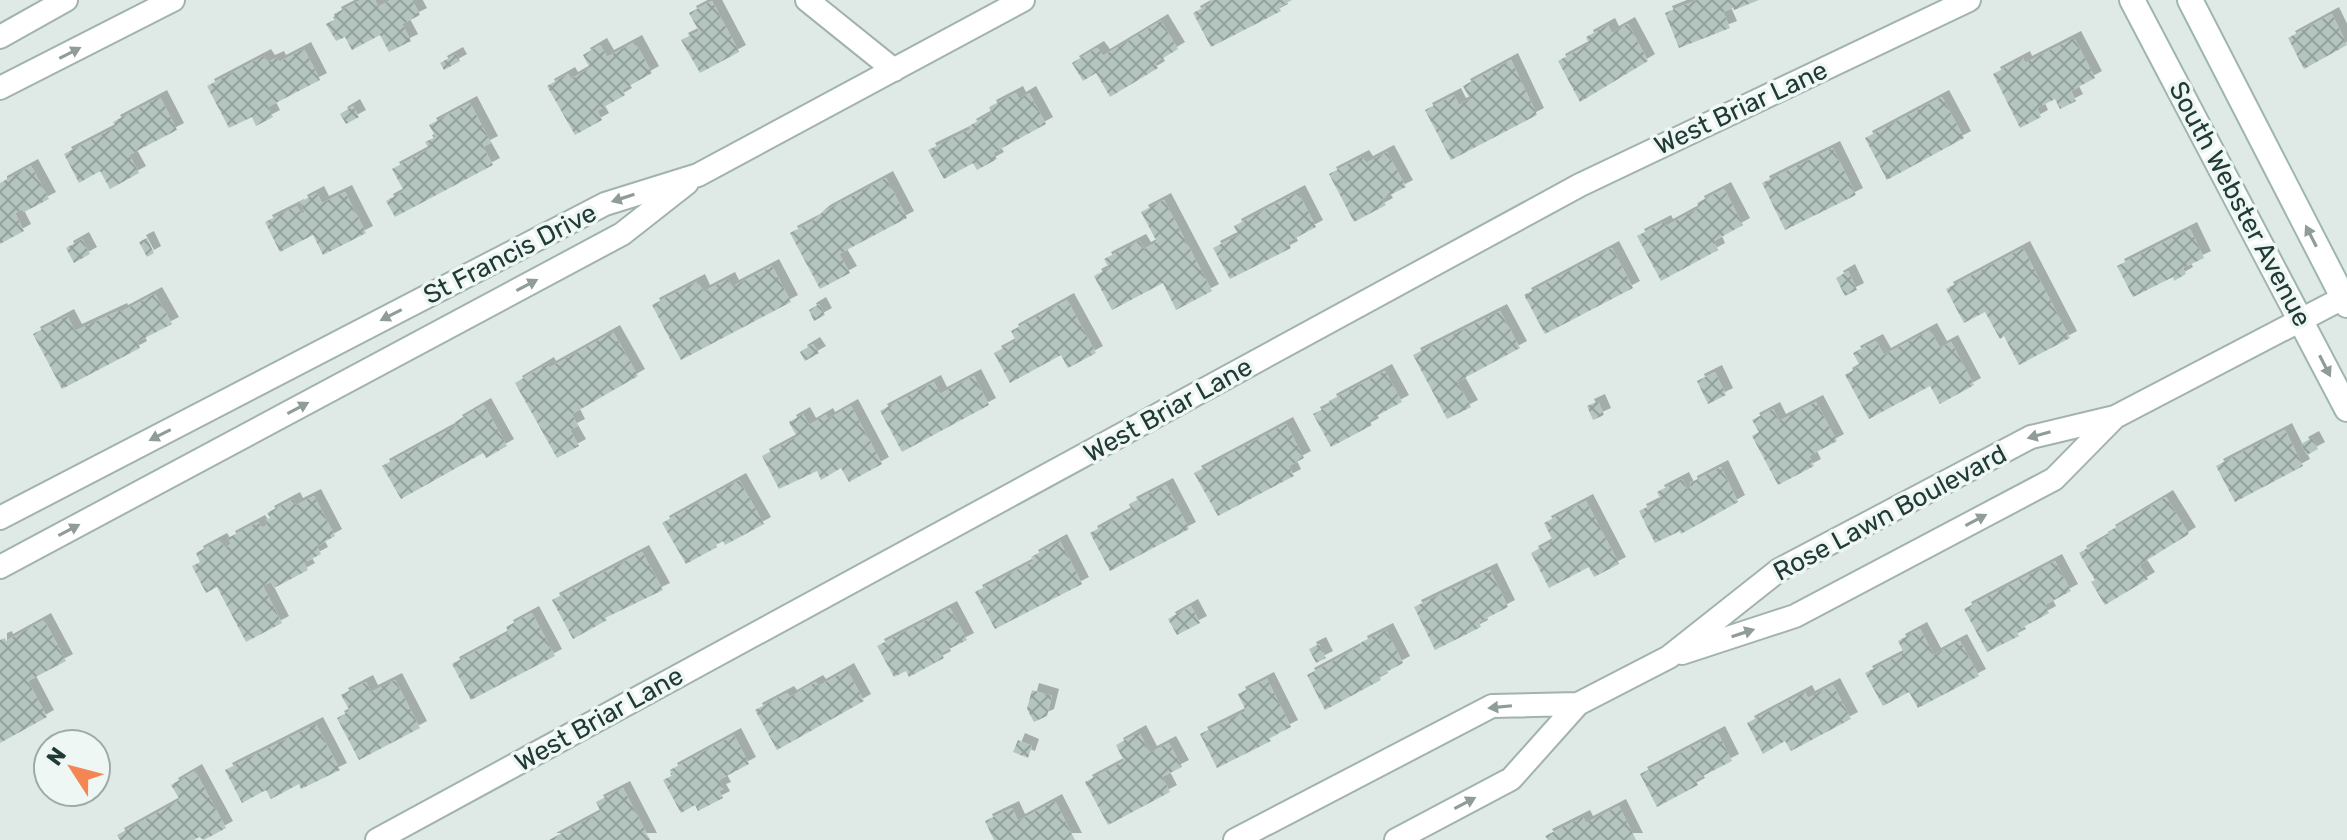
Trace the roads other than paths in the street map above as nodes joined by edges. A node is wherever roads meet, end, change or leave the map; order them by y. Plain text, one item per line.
1 (66, 0) edge
2 (173, 0) edge
3 (807, 0) edge
4 (1023, 0) edge
5 (1969, 0) edge
6 (2132, 0) edge
7 (2190, 0) edge
8 (0, 37) edge
9 (894, 70) junction
10 (0, 88) edge
11 (698, 175) junction
12 (2345, 301) edge
13 (2301, 320) junction
14 (2347, 409) edge
15 (2115, 417) junction
16 (0, 518) edge
17 (0, 567) edge
18 (1669, 657) junction
19 (1578, 704) junction
20 (377, 840) edge
21 (1235, 840) edge
22 (1396, 840) edge

1 - 8 street
10 -> 2 street
3 - 9 street
4 - 9 street, St Francis Drive
5 - 20 street, West Briar Lane
6 - 13 main road, South Webster Avenue
12 -> 7 main road, South Webster Avenue
9 - 11 street, St Francis Drive
11 -> 16 street, St Francis Drive
17 -> 11 street
12 - 13 street, Rose Lawn Boulevard
13 -> 14 main road, South Webster Avenue
13 - 15 street, Rose Lawn Boulevard
15 -> 18 street, Rose Lawn Boulevard
18 -> 15 street
18 - 19 street, Rose Lawn Boulevard
19 -> 21 street, Rose Lawn Boulevard
22 -> 19 street

